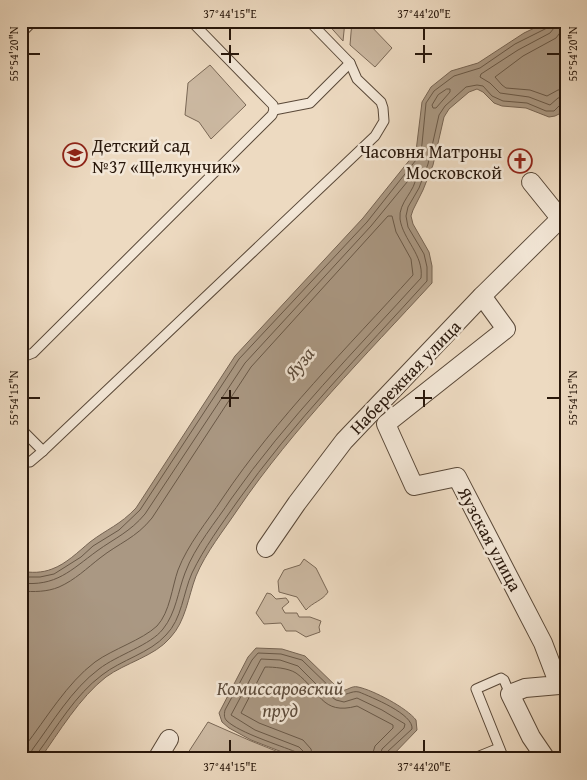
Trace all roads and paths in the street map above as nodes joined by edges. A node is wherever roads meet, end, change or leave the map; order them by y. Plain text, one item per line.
1 (27, 21) edge
2 (191, 21) edge
3 (309, 21) edge
4 (21, 27) edge
5 (350, 64) junction
6 (274, 110) junction
7 (531, 182) dead end
8 (563, 215) edge
9 (482, 296) junction
10 (22, 355) edge
11 (21, 429) edge
12 (43, 451) junction
13 (21, 462) edge
14 (266, 548) dead end
15 (562, 685) edge
16 (510, 694) junction
17 (169, 739) dead end
18 (499, 748) junction
19 (157, 759) edge
20 (472, 759) edge
21 (504, 759) edge
22 (546, 759) edge

1 - 4 street
2 - 6 lane
3 - 5 lane
5 - 6 lane
5 - 12 lane
6 - 10 lane
7 - 8 street
8 - 9 street, Набережная улица
9 - 14 street, Набережная улица
9 - 15 street, Яузская улица
11 - 12 lane
12 - 13 lane
15 - 16 street, Яузская улица
16 - 18 lane
16 - 22 street
17 - 19 street
18 - 20 lane
18 - 21 lane

